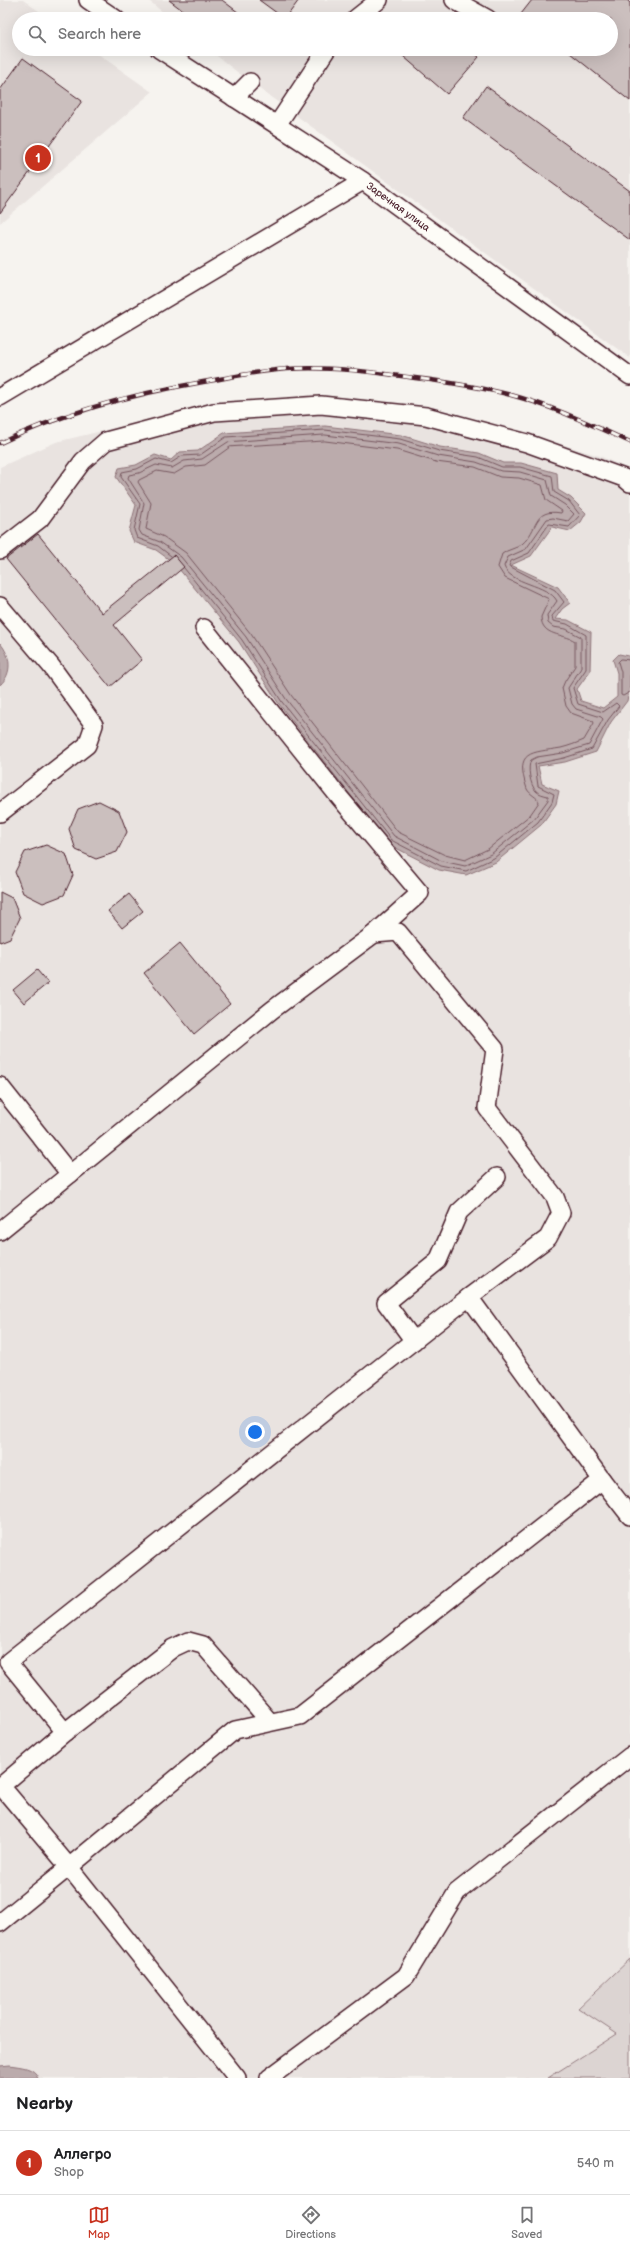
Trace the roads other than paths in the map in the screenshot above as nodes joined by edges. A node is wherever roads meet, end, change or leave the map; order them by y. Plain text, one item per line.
1 (88, 0) edge
2 (379, 0) edge
3 (454, 0) edge
4 (106, 12) edge
5 (364, 12) edge
6 (475, 12) edge
7 (171, 56) edge
8 (322, 56) edge
9 (250, 82) dead end
10 (234, 98) junction
11 (277, 125) junction
12 (363, 181) junction
13 (630, 376) edge
14 (0, 397) edge
15 (630, 483) edge
16 (0, 550) edge
17 (0, 606) edge
18 (204, 628) dead end
19 (0, 813) edge
20 (374, 934) junction
21 (0, 1086) edge
22 (70, 1174) junction
23 (497, 1177) dead end
24 (0, 1231) edge
25 (469, 1298) junction
26 (414, 1341) junction
27 (602, 1480) junction
28 (630, 1516) edge
29 (270, 1722) junction
30 (65, 1732) junction
31 (629, 1758) edge
32 (0, 1786) edge
33 (69, 1867) junction
34 (0, 1923) edge
35 (237, 2078) edge
36 (269, 2078) edge

1 - 4 street
2 - 5 street
3 - 6 street
7 - 10 street, Заречная улица
8 - 11 street
9 - 10 street
10 - 11 street, Заречная улица
11 - 12 street, Заречная улица
12 - 13 street, Заречная улица
12 - 14 street
15 - 16 street
17 - 19 street
18 - 20 street
20 - 22 street
20 - 25 street
21 - 22 street
22 - 24 street
23 - 26 street
25 - 26 street
25 - 27 street
26 - 30 street
27 - 28 street
27 - 29 street
29 - 30 street
29 - 33 street
30 - 32 street
31 - 36 street
32 - 33 street
33 - 34 street
33 - 35 street

